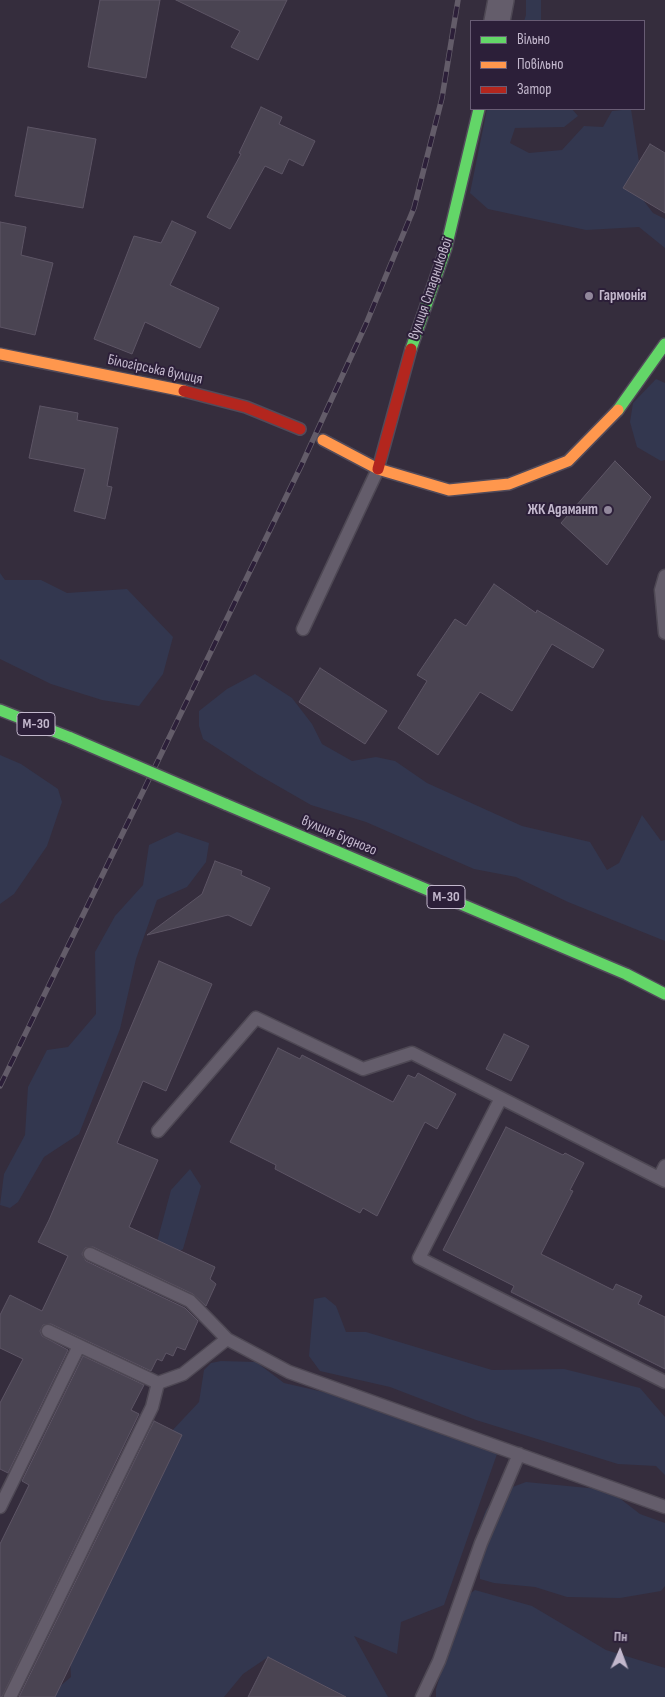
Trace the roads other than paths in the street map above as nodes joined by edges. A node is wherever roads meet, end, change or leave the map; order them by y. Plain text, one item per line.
1 (501, 0) edge
2 (497, 20) edge
3 (479, 110) edge
4 (665, 344) edge
5 (0, 354) edge
6 (378, 468) junction
7 (665, 576) edge
8 (303, 629) dead end
9 (665, 633) edge
10 (0, 710) edge
11 (665, 994) edge
12 (501, 1098) junction
13 (158, 1131) dead end
14 (665, 1166) edge
15 (662, 1179) edge
16 (90, 1254) dead end
17 (48, 1331) dead end
18 (227, 1339) junction
19 (79, 1346) junction
20 (665, 1382) edge
21 (158, 1384) junction
22 (520, 1454) junction
23 (665, 1506) edge
24 (0, 1507) edge
25 (10, 1697) edge
26 (422, 1697) edge

1 - 2 street
3 - 6 main road, вулиця Стадникової
4 - 6 main road, Білогірська вулиця
5 - 6 main road, Білогірська вулиця
6 - 8 lane
7 - 9 lane
10 - 11 main road, вулиця Будного / М-30, bridge
12 - 13 lane
12 - 15 lane
12 - 20 lane
14 - 15 lane
16 - 18 lane
17 - 19 lane
18 - 21 lane
18 - 22 lane
19 - 21 lane
19 - 24 lane
21 - 25 lane
22 - 23 lane
22 - 26 lane

